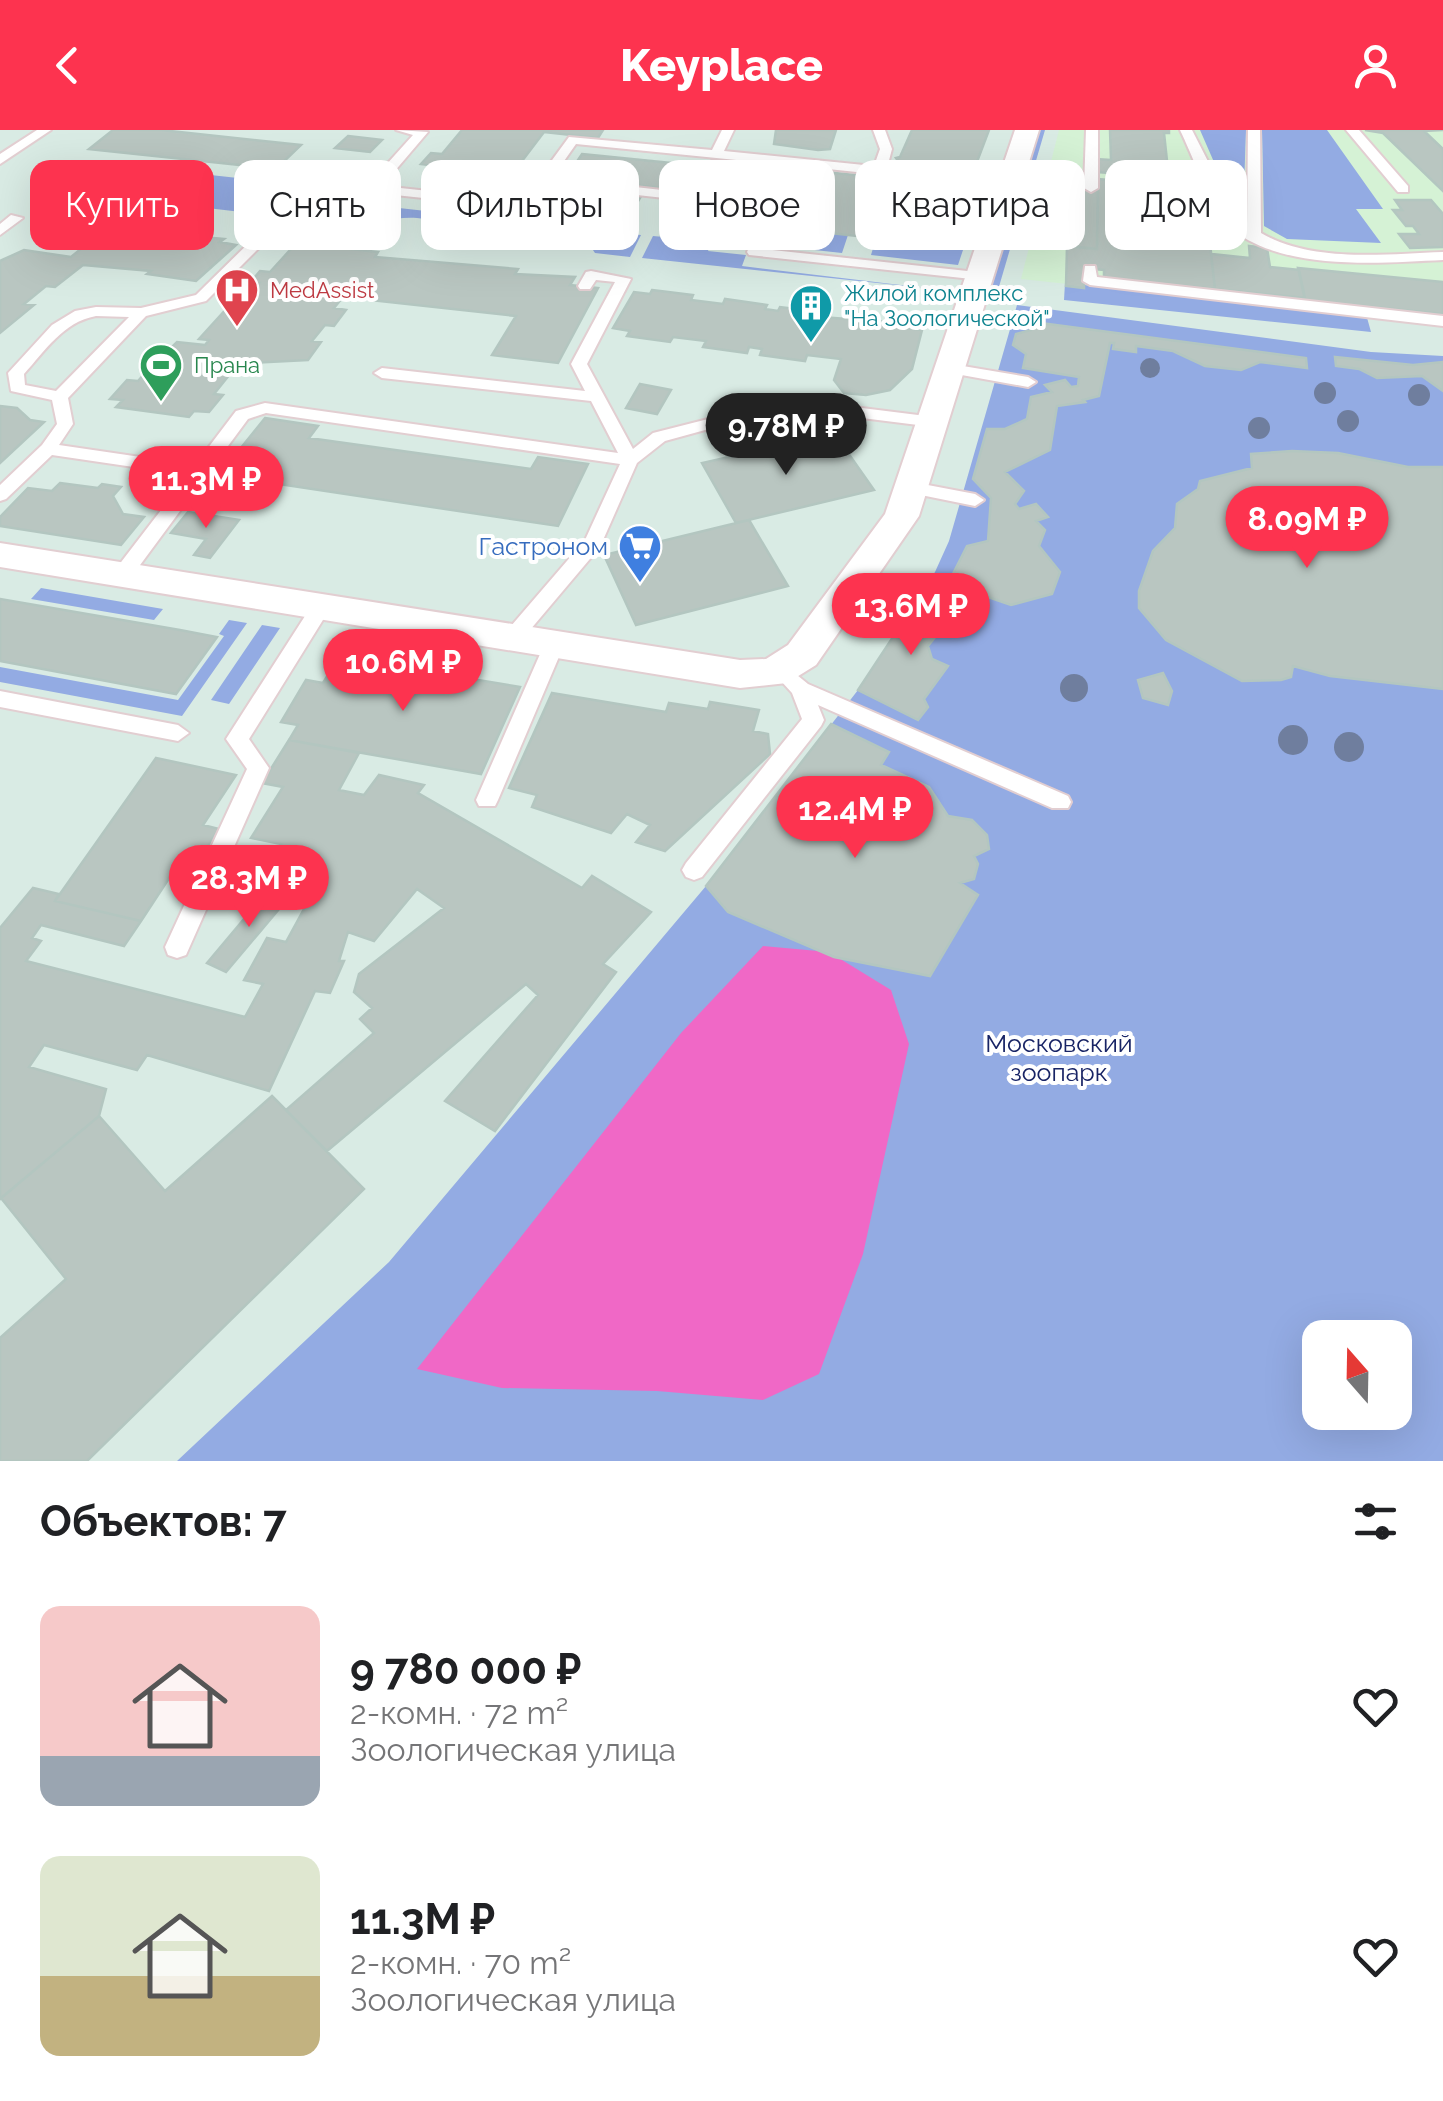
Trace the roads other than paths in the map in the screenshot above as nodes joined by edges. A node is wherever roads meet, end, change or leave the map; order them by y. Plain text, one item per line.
1 (44, 130) edge
2 (402, 130) edge
3 (625, 130) edge
4 (728, 130) edge
5 (879, 130) edge
6 (1027, 130) edge
7 (1092, 130) edge
8 (1186, 130) edge
9 (1254, 130) edge
10 (1352, 130) edge
11 (423, 131) edge
12 (672, 134) dead end
13 (616, 144) junction
14 (663, 149) junction
15 (584, 150) dead end
16 (716, 154) junction
17 (0, 160) edge
18 (680, 160) edge
19 (774, 160) edge
20 (882, 160) edge
21 (1018, 160) edge
22 (1091, 188) dead end
23 (1402, 189) dead end
24 (16, 218) dead end
25 (0, 231) edge
26 (1254, 235) junction
27 (250, 250) edge
28 (755, 250) edge
29 (989, 250) edge
30 (1280, 250) junction
31 (1443, 256) edge
32 (1090, 269) dead end
33 (1283, 269) dead end
34 (981, 276) junction
35 (585, 286) dead end
36 (141, 313) junction
37 (1443, 322) edge
38 (951, 369) junction
39 (382, 373) dead end
40 (1028, 382) dead end
41 (60, 396) junction
42 (598, 397) junction
43 (934, 422) junction
44 (18, 452) dead end
45 (44, 452) junction
46 (630, 460) junction
47 (200, 472) junction
48 (912, 488) junction
49 (0, 496) edge
50 (975, 500) dead end
51 (0, 555) edge
52 (122, 575) junction
53 (320, 608) junction
54 (512, 638) junction
55 (554, 645) junction
56 (791, 680) junction
57 (0, 699) edge
58 (178, 734) dead end
59 (486, 800) dead end
60 (1060, 802) dead end
61 (694, 870) dead end
62 (177, 947) dead end

1 - 17 lane
2 - 11 lane
3 - 13 lane
4 - 16 lane
5 - 20 lane
6 - 21 street
7 - 22 lane
8 - 26 lane
9 - 26 lane
10 - 23 lane
11 - 13 lane
12 - 14 lane
13 - 14 lane
14 - 16 lane
15 - 18 lane
16 - 19 lane
24 - 25 lane
26 - 30 lane
27 - 36 lane
28 - 34 lane
29 - 34 street
30 - 31 lane
30 - 33 lane
32 - 37 lane
34 - 38 street
35 - 42 lane
36 - 41 lane
36 - 41 lane
38 - 40 lane
38 - 43 street
39 - 42 lane
41 - 45 lane
42 - 46 lane
43 - 46 lane
43 - 48 street
44 - 45 lane
45 - 47 lane
45 - 49 lane
46 - 47 lane
46 - 54 lane
47 - 52 lane
48 - 50 lane
48 - 56 street
51 - 52 street
52 - 53 street
53 - 54 street
53 - 62 lane
54 - 55 street
55 - 56 street
55 - 59 lane
56 - 60 lane
56 - 61 lane
57 - 58 lane

